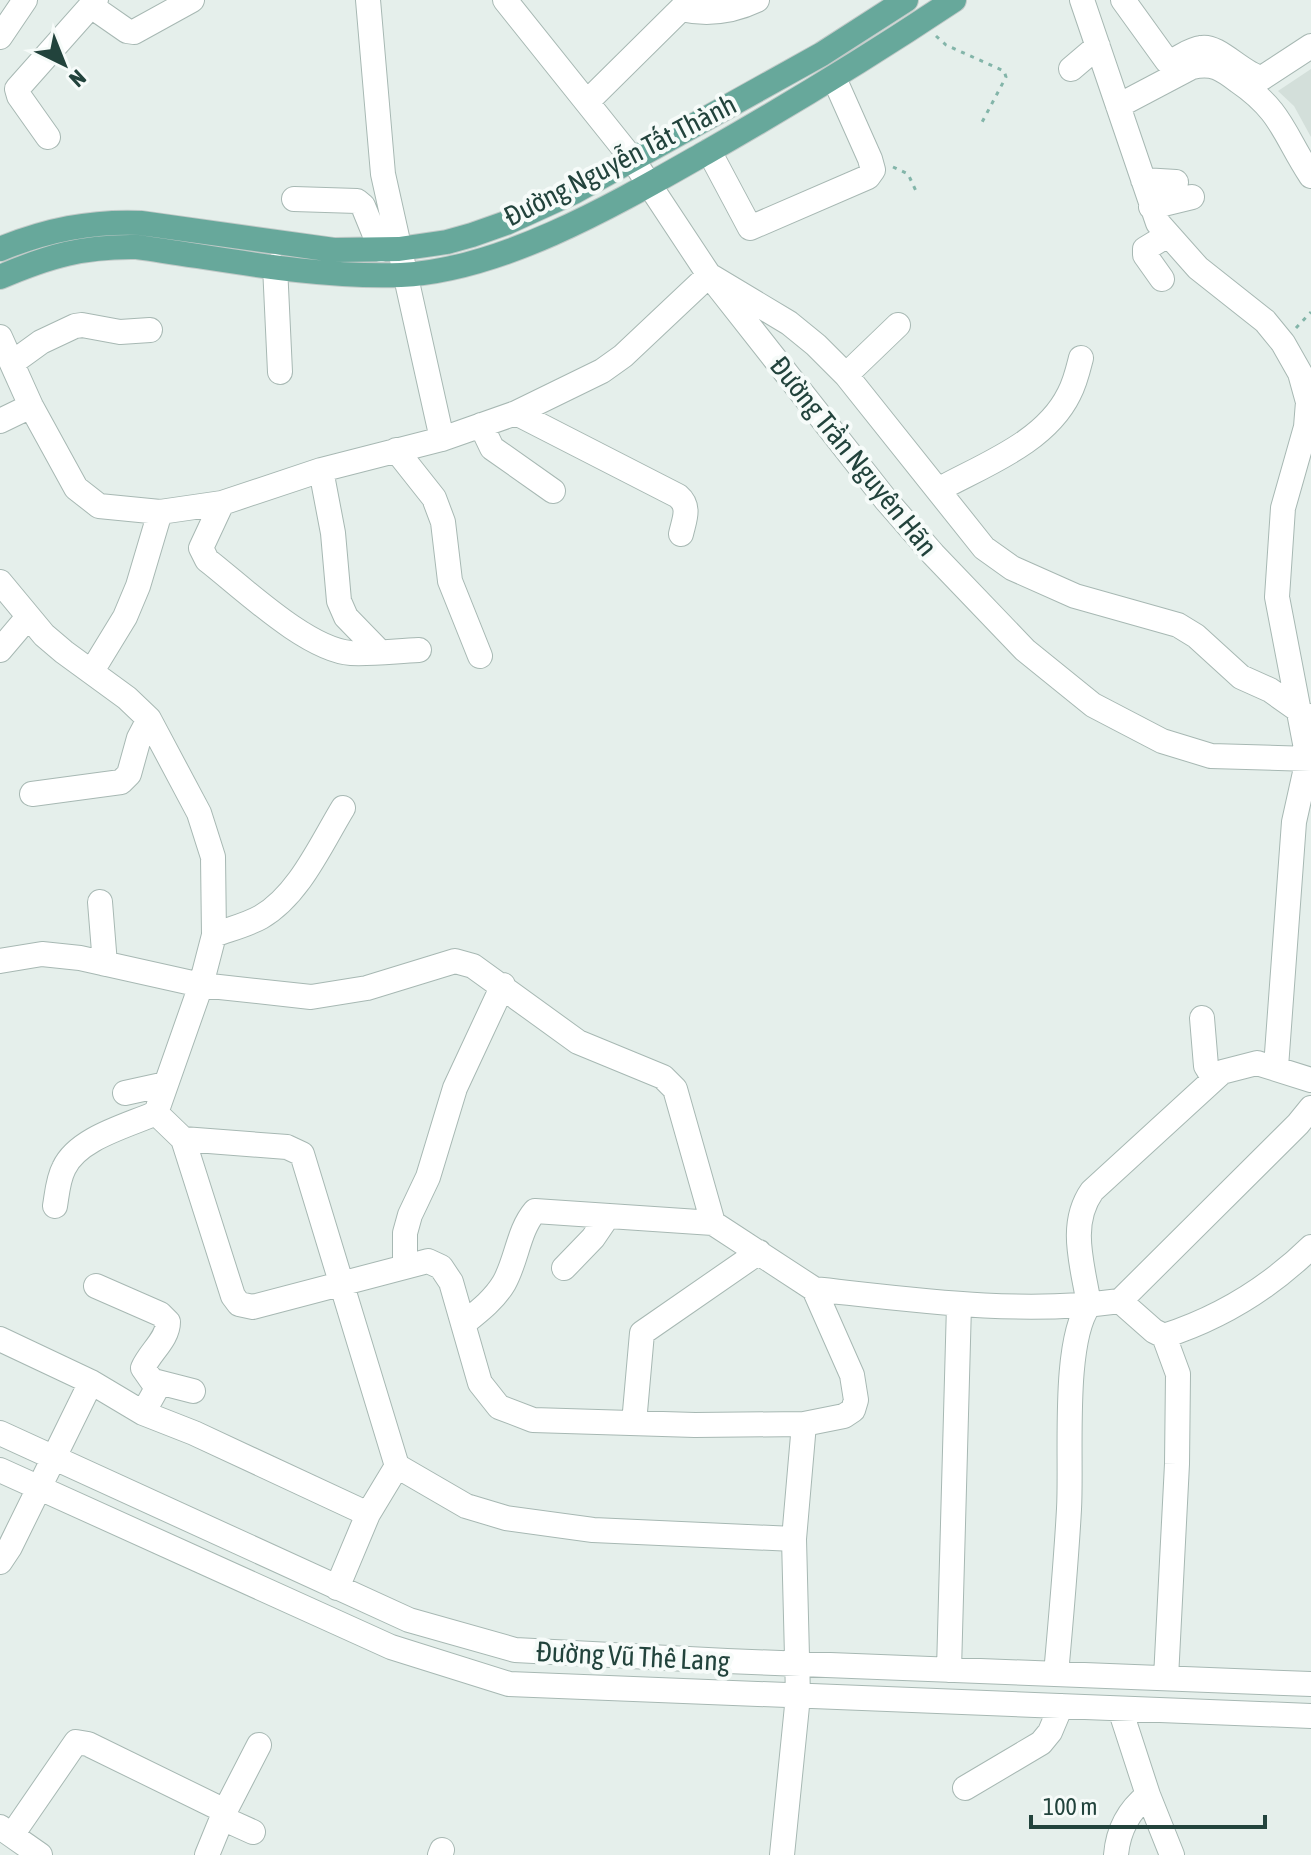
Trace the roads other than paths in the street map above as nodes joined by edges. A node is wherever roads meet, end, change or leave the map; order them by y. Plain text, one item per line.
1 (25, 0) edge
2 (192, 0) edge
3 (368, 0) edge
4 (505, 0) edge
5 (757, 0) edge
6 (906, 0) edge
7 (954, 0) edge
8 (1082, 0) edge
9 (1123, 0) edge
10 (93, 3) edge
11 (0, 37) edge
12 (1098, 46) junction
13 (1311, 46) edge
14 (1071, 69) dead end
15 (834, 78) junction
16 (588, 101) junction
17 (1118, 106) junction
18 (48, 137) dead end
19 (709, 151) junction
20 (633, 160) junction
21 (1311, 176) edge
22 (1143, 180) junction
23 (651, 184) junction
24 (294, 199) dead end
25 (1151, 207) junction
26 (1168, 235) junction
27 (0, 249) edge
28 (390, 250) junction
29 (275, 266) junction
30 (403, 275) junction
31 (709, 275) junction
32 (0, 277) edge
33 (1162, 279) dead end
34 (898, 325) dead end
35 (150, 330) dead end
36 (0, 337) edge
37 (1081, 358) dead end
38 (12, 363) junction
39 (280, 372) dead end
40 (846, 375) junction
41 (31, 406) junction
42 (516, 413) junction
43 (0, 421) edge
44 (481, 425) junction
45 (442, 439) junction
46 (1305, 448) edge
47 (396, 450) junction
48 (321, 470) junction
49 (938, 490) junction
50 (553, 491) dead end
51 (222, 503) junction
52 (160, 512) junction
53 (681, 534) dead end
54 (0, 582) edge
55 (28, 617) junction
56 (0, 650) edge
57 (419, 650) dead end
58 (380, 652) junction
59 (480, 656) dead end
60 (92, 671) junction
61 (1304, 713) edge
62 (149, 719) junction
63 (1309, 759) edge
64 (32, 794) dead end
65 (343, 808) dead end
66 (100, 902) dead end
67 (214, 935) junction
68 (0, 961) edge
69 (105, 964) junction
70 (201, 985) junction
71 (503, 985) junction
72 (1202, 1018) dead end
73 (1276, 1067) junction
74 (1214, 1079) junction
75 (1311, 1080) edge
76 (166, 1084) junction
77 (125, 1093) dead end
78 (1311, 1108) edge
79 (156, 1113) junction
80 (183, 1139) junction
81 (55, 1206) dead end
82 (608, 1216) junction
83 (713, 1223) junction
84 (759, 1252) junction
85 (1307, 1259) edge
86 (405, 1266) junction
87 (564, 1268) dead end
88 (341, 1285) junction
89 (96, 1286) dead end
90 (814, 1289) junction
91 (1120, 1301) junction
92 (959, 1305) junction
93 (1089, 1305) junction
94 (463, 1324) junction
95 (1164, 1336) junction
96 (0, 1339) edge
97 (154, 1381) junction
98 (91, 1382) junction
99 (193, 1391) dead end
100 (143, 1413) junction
101 (634, 1423) junction
102 (804, 1424) junction
103 (0, 1433) edge
104 (54, 1458) junction
105 (397, 1466) junction
106 (0, 1470) edge
107 (40, 1488) junction
108 (368, 1514) junction
109 (794, 1539) junction
110 (0, 1562) edge
111 (337, 1588) junction
112 (798, 1664) junction
113 (949, 1670) junction
114 (1056, 1674) junction
115 (1166, 1678) junction
116 (1311, 1684) edge
117 (798, 1696) junction
118 (1061, 1706) junction
119 (1120, 1709) junction
120 (1311, 1716) edge
121 (259, 1745) dead end
122 (965, 1788) dead end
123 (1148, 1795) junction
124 (224, 1814) junction
125 (6, 1831) edge
126 (253, 1832) dead end
127 (784, 1854) edge
128 (40, 1855) edge
129 (207, 1855) edge
130 (1116, 1855) edge
131 (1172, 1855) edge

1 - 11 street
2 - 10 street
3 - 28 street
4 - 16 street, Đường Trần Nguyên Hãn
5 - 16 street
6 - 20 main road, Đường Nguyễn Tất Thành
7 - 15 main road, Đường Nguyễn Tất Thành
8 - 12 street
9 - 13 street
10 - 18 street
12 - 14 street
12 - 17 street
15 - 19 main road, Đường Nguyễn Tất Thành
15 - 19 street
16 - 20 street, Đường Trần Nguyên Hãn
17 - 21 street
17 - 22 street
19 - 23 main road, Đường Nguyễn Tất Thành
20 - 23 street, Đường Trần Nguyên Hãn
20 - 28 main road, Đường Nguyễn Tất Thành
22 - 25 street
22 - 25 street
23 - 30 main road, Đường Nguyễn Tất Thành
23 - 31 street, Đường Trần Nguyên Hãn
24 - 28 street
25 - 26 street
26 - 33 street
26 - 46 street
27 - 28 main road, Đường Nguyễn Tất Thành
28 - 30 street
29 - 30 main road, Đường Nguyễn Tất Thành
29 - 32 main road, Đường Nguyễn Tất Thành
29 - 39 street
30 - 45 street
31 - 40 street
31 - 42 street
31 - 63 street, Đường Trần Nguyên Hãn
34 - 40 street
35 - 38 street
36 - 38 street
37 - 49 street
38 - 41 street
40 - 49 street
41 - 43 street
41 - 52 street
42 - 44 street
42 - 53 street
44 - 45 street
44 - 50 street
45 - 47 street
46 - 61 street
47 - 48 street
47 - 59 street
48 - 51 street
48 - 58 street
49 - 61 street
51 - 52 street
51 - 58 street
52 - 60 street
54 - 55 street
55 - 56 street
55 - 60 street
57 - 58 street
60 - 62 street
61 - 63 street
62 - 64 street
62 - 67 street
63 - 73 street
65 - 67 street
66 - 69 street
67 - 70 street
68 - 69 street
69 - 70 street
70 - 71 street
70 - 76 street
71 - 83 street
71 - 86 street
72 - 74 street
73 - 74 street
73 - 75 street
74 - 93 street
76 - 77 street
76 - 79 street
78 - 91 street
79 - 80 street
79 - 81 street
80 - 88 street
80 - 88 street
82 - 83 street
82 - 87 street
82 - 94 street
83 - 84 street
84 - 90 street
84 - 101 street
85 - 95 street
86 - 88 street
86 - 94 street
88 - 105 street
89 - 97 street
90 - 92 street
90 - 102 street
91 - 93 street
91 - 95 street
92 - 93 street
92 - 113 street
93 - 114 street
94 - 101 street
95 - 115 street
96 - 98 street
97 - 99 street
97 - 100 street
98 - 100 street
98 - 104 street
100 - 108 street
101 - 102 street
102 - 109 street
103 - 104 street, Đường Vũ Thê Lang
104 - 107 street
104 - 111 street, Đường Vũ Thê Lang
105 - 108 street
105 - 109 street
106 - 107 street, Đường Vũ Thê Lang
107 - 110 street
107 - 117 street, Đường Vũ Thê Lang
108 - 111 street
109 - 112 street
111 - 112 street, Đường Vũ Thê Lang
112 - 113 street, Đường Vũ Thê Lang
112 - 117 street
113 - 114 street, Đường Vũ Thê Lang
114 - 115 street, Đường Vũ Thê Lang
115 - 116 street, Đường Vũ Thê Lang
117 - 118 street, Đường Vũ Thê Lang
117 - 127 street
118 - 119 street, Đường Vũ Thê Lang
118 - 122 street
119 - 120 street, Đường Vũ Thê Lang
119 - 123 street
121 - 124 street
123 - 130 street
123 - 131 street
124 - 125 street
124 - 126 street
124 - 129 street
125 - 128 street

